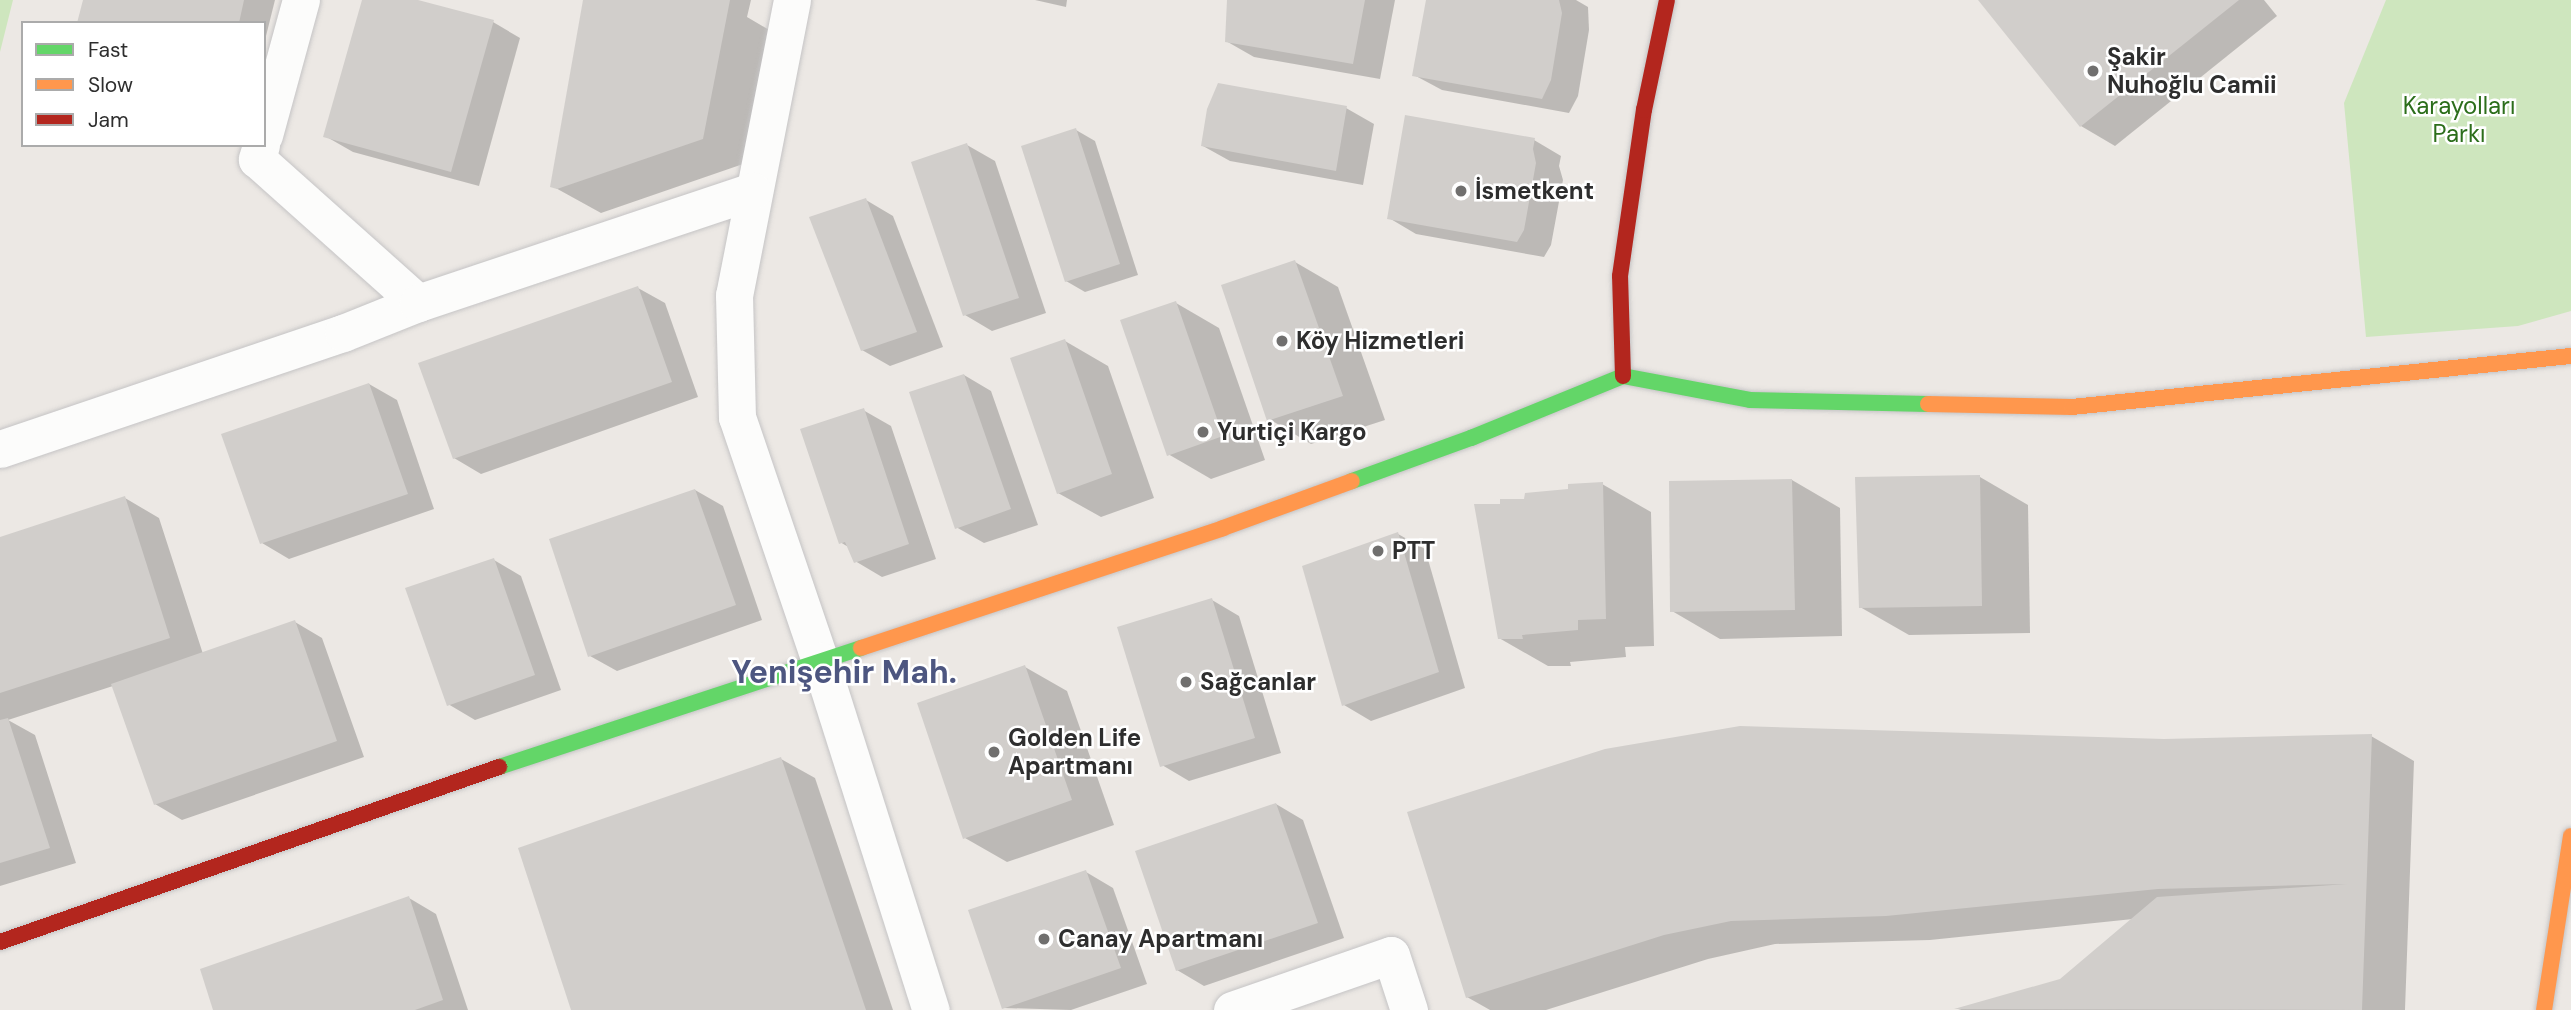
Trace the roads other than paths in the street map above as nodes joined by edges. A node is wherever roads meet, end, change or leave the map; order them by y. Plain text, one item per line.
1 (301, 0) edge
2 (792, 0) edge
3 (1667, 0) edge
4 (266, 128) edge
5 (260, 147) edge
6 (753, 191) junction
7 (418, 303) junction
8 (2571, 356) edge
9 (1623, 376) junction
10 (0, 449) edge
11 (820, 662) junction
12 (2571, 836) edge
13 (0, 942) edge
14 (931, 1010) edge
15 (1232, 1010) edge
16 (1409, 1010) edge
17 (2543, 1010) edge

1 - 4 street
2 - 6 street
3 - 9 main road
5 - 7 street
6 - 7 street
6 - 11 street
7 - 10 street
8 - 9 main road
9 - 11 main road
11 - 13 main road
11 - 14 street
12 - 17 main road
15 - 16 street

